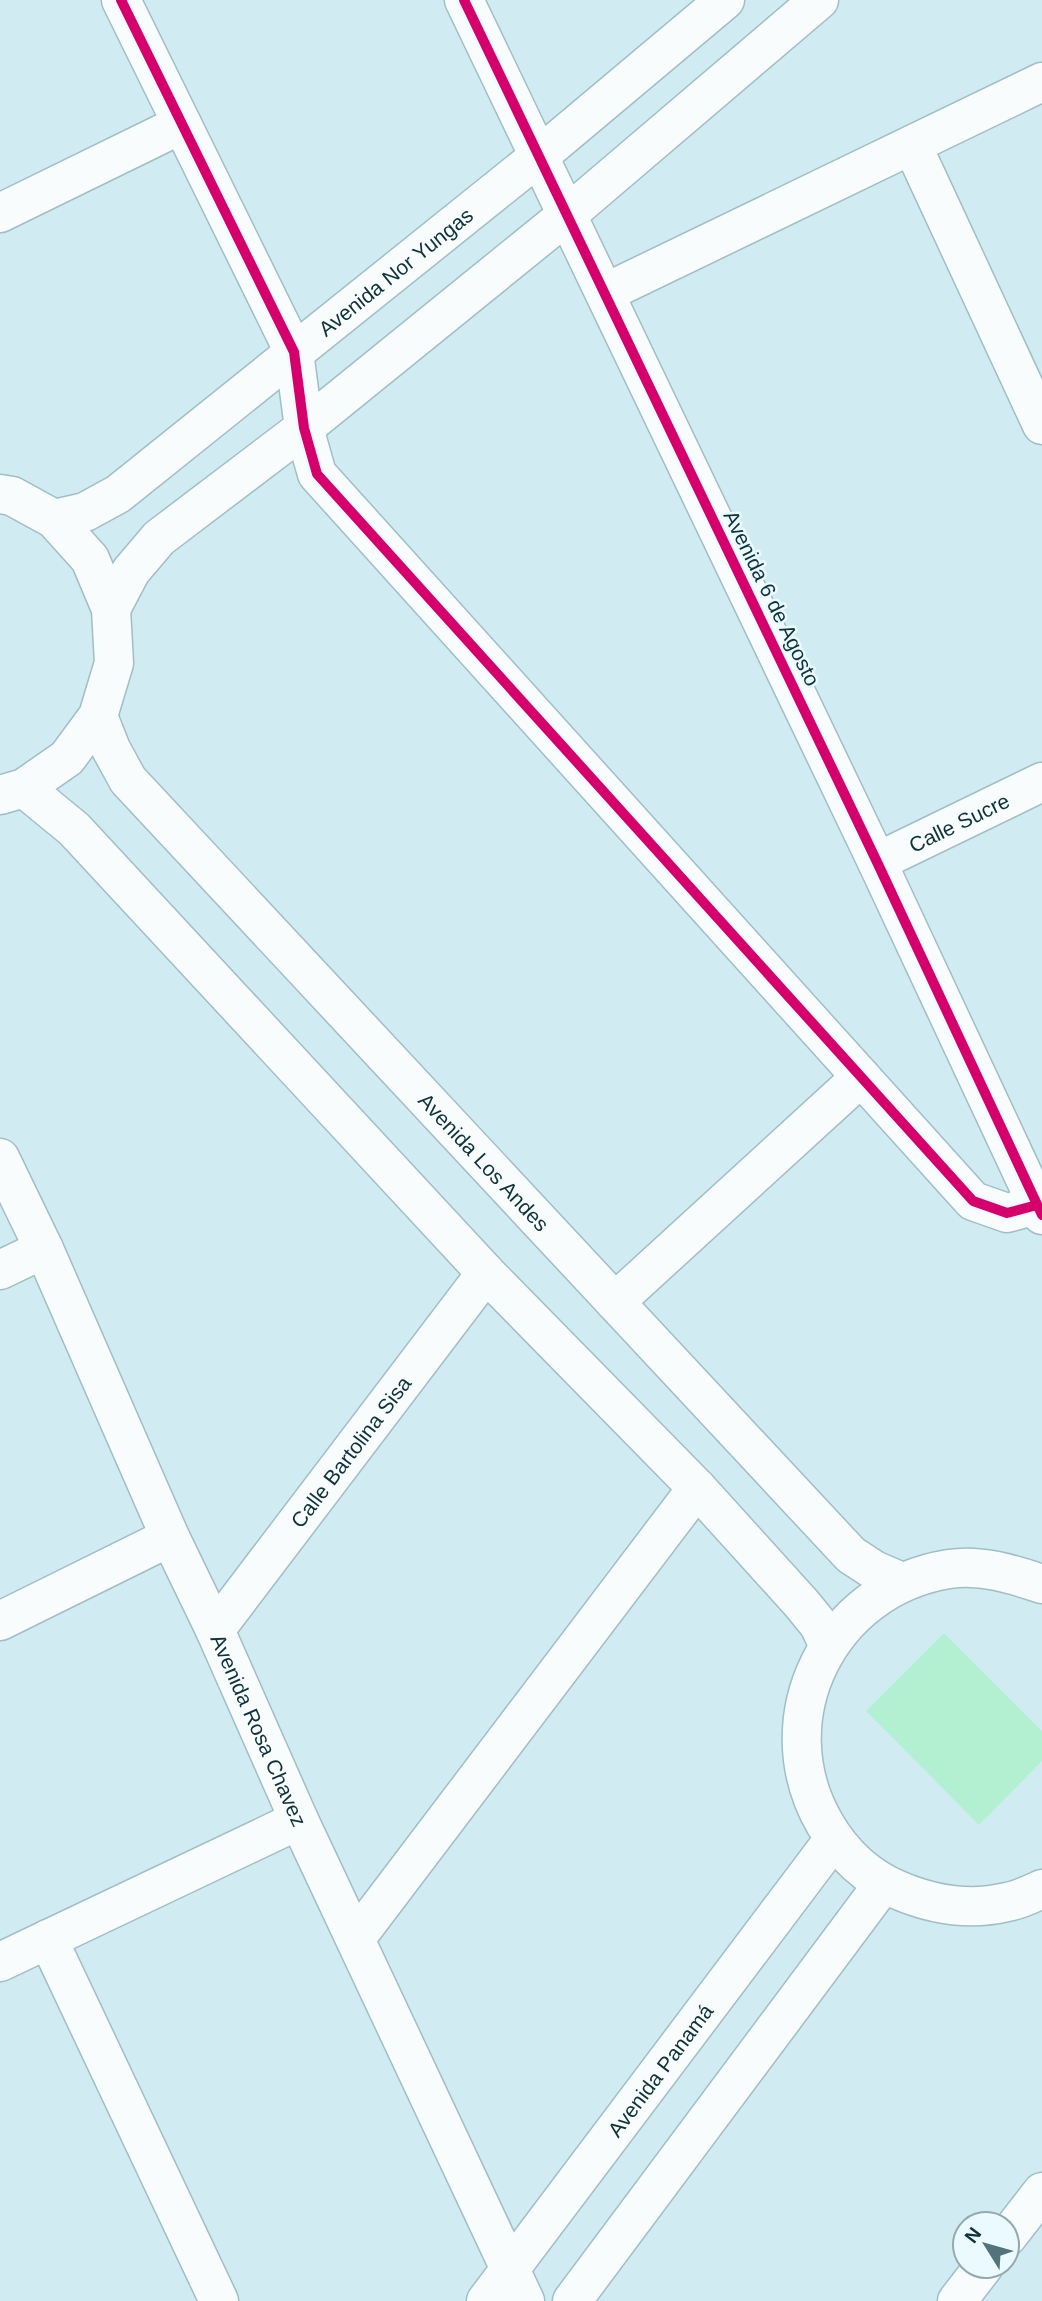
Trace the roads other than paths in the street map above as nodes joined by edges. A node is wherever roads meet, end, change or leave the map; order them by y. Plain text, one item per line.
1 (121, 0) edge
2 (464, 0) edge
3 (725, 0) edge
4 (819, 0) edge
5 (1042, 82) edge
6 (182, 124) junction
7 (912, 145) junction
8 (538, 157) junction
9 (0, 213) edge
10 (568, 214) junction
11 (605, 293) junction
12 (293, 352) junction
13 (1042, 425) edge
14 (304, 429) junction
15 (0, 494) edge
16 (54, 519) junction
17 (111, 609) junction
18 (98, 716) junction
19 (1042, 782) edge
20 (12, 792) edge
21 (877, 862) junction
22 (861, 1077) junction
23 (0, 1158) edge
24 (1040, 1210) edge
25 (44, 1249) junction
26 (0, 1270) edge
27 (486, 1273) junction
28 (615, 1302) junction
29 (697, 1488) junction
30 (170, 1537) junction
31 (902, 1582) junction
32 (1042, 1584) edge
33 (0, 1621) edge
34 (215, 1630) junction
35 (828, 1644) junction
36 (299, 1820) junction
37 (834, 1839) junction
38 (883, 1884) junction
39 (1042, 1889) edge
40 (356, 1938) junction
41 (48, 1939) junction
42 (0, 1962) edge
43 (1042, 2192) edge
44 (1021, 2219) edge
45 (973, 2280) edge
46 (518, 2285) edge
47 (219, 2301) edge
48 (486, 2301) edge
49 (572, 2301) edge
50 (957, 2301) edge

1 - 6 street
2 - 8 street, Avenida 6 de Agosto
3 - 8 street, Avenida Nor Yungas
4 - 10 street
5 - 7 street
6 - 9 street
6 - 12 street
7 - 11 street
7 - 13 street
8 - 10 street, Avenida 6 de Agosto
8 - 12 street, Avenida Nor Yungas
10 - 11 street, Avenida 6 de Agosto
10 - 14 street
11 - 21 street, Avenida 6 de Agosto
12 - 14 street
12 - 16 street, Avenida Nor Yungas
14 - 17 street
14 - 22 street
15 - 16 street
16 - 17 street
17 - 18 street
18 - 20 street
18 - 28 street, Avenida Los Andes
19 - 21 street, Calle Sucre
20 - 27 street
21 - 24 street, Avenida 6 de Agosto
22 - 24 street
22 - 28 street
23 - 25 street, Avenida Rosa Chavez
25 - 26 street
25 - 30 street, Avenida Rosa Chavez
27 - 29 street
27 - 34 street, Calle Bartolina Sisa
28 - 31 street, Avenida Los Andes
29 - 35 street
29 - 40 street
30 - 33 street
30 - 34 street, Avenida Rosa Chavez
31 - 32 street
31 - 35 street
34 - 36 street, Avenida Rosa Chavez
35 - 37 street
36 - 40 street, Avenida Rosa Chavez
36 - 41 street
37 - 38 street
37 - 46 street, Avenida Panamá
38 - 39 street
38 - 49 street
40 - 46 street, Avenida Rosa Chavez
41 - 42 street
41 - 47 street
43 - 44 street
45 - 50 street
46 - 48 street, Avenida Panamá

